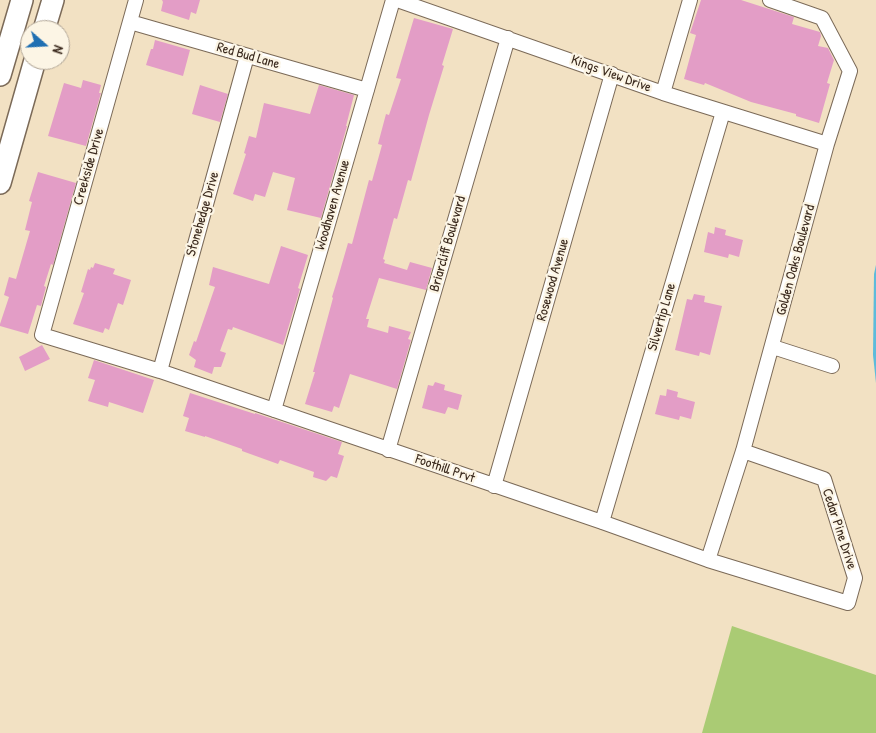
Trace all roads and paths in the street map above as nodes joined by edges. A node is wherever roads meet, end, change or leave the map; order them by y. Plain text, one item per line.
1 (22, 0) edge
2 (52, 0) edge
3 (136, 0) edge
4 (393, 0) edge
5 (397, 0) edge
6 (690, 0) edge
7 (770, 0) edge
8 (796, 4) edge
9 (47, 20) edge
10 (130, 22) junction
11 (508, 38) junction
12 (247, 56) junction
13 (32, 70) edge
14 (612, 74) junction
15 (0, 75) edge
16 (367, 90) junction
17 (663, 93) junction
18 (723, 112) junction
19 (827, 144) junction
20 (0, 183) edge
21 (42, 335) joint
22 (772, 347) junction
23 (832, 366) dead end
24 (160, 371) junction
25 (274, 410) junction
26 (388, 450) junction
27 (743, 451) junction
28 (494, 486) junction
29 (602, 522) junction
30 (708, 560) junction
31 (848, 603) joint

1 - 15 main road
2 - 9 main road
3 - 10 street, Creekside Drive
4 - 16 street, Woodhaven Avenue
5 - 11 street, Kings View Drive
6 - 17 street
7 - 8 street, Golden Oaks Boulevard
8 - 19 street, Golden Oaks Boulevard
10 - 12 street, Red Bud Lane
10 - 21 street, Creekside Drive
11 - 14 street, Kings View Drive
11 - 26 street, Briarcliff Boulevard
12 - 16 street, Red Bud Lane
12 - 24 street, Stonehedge Drive
13 - 20 main road
14 - 17 street, Kings View Drive
14 - 28 street, Rosewood Avenue
16 - 25 street, Woodhaven Avenue
17 - 18 street, Kings View Drive
18 - 19 street, Kings View Drive
18 - 29 street, Silvertip Lane
19 - 22 street, Golden Oaks Boulevard
21 - 24 street, Foothill Prvt
22 - 23 street
22 - 27 street, Golden Oaks Boulevard
24 - 25 street, Foothill Prvt
25 - 26 street, Foothill Prvt
26 - 28 street, Foothill Prvt
27 - 30 street, Golden Oaks Boulevard
27 - 31 street, Cedar Pine Drive
28 - 29 street, Foothill Prvt
29 - 30 street, Foothill Prvt
30 - 31 street, Foothill Prvt

